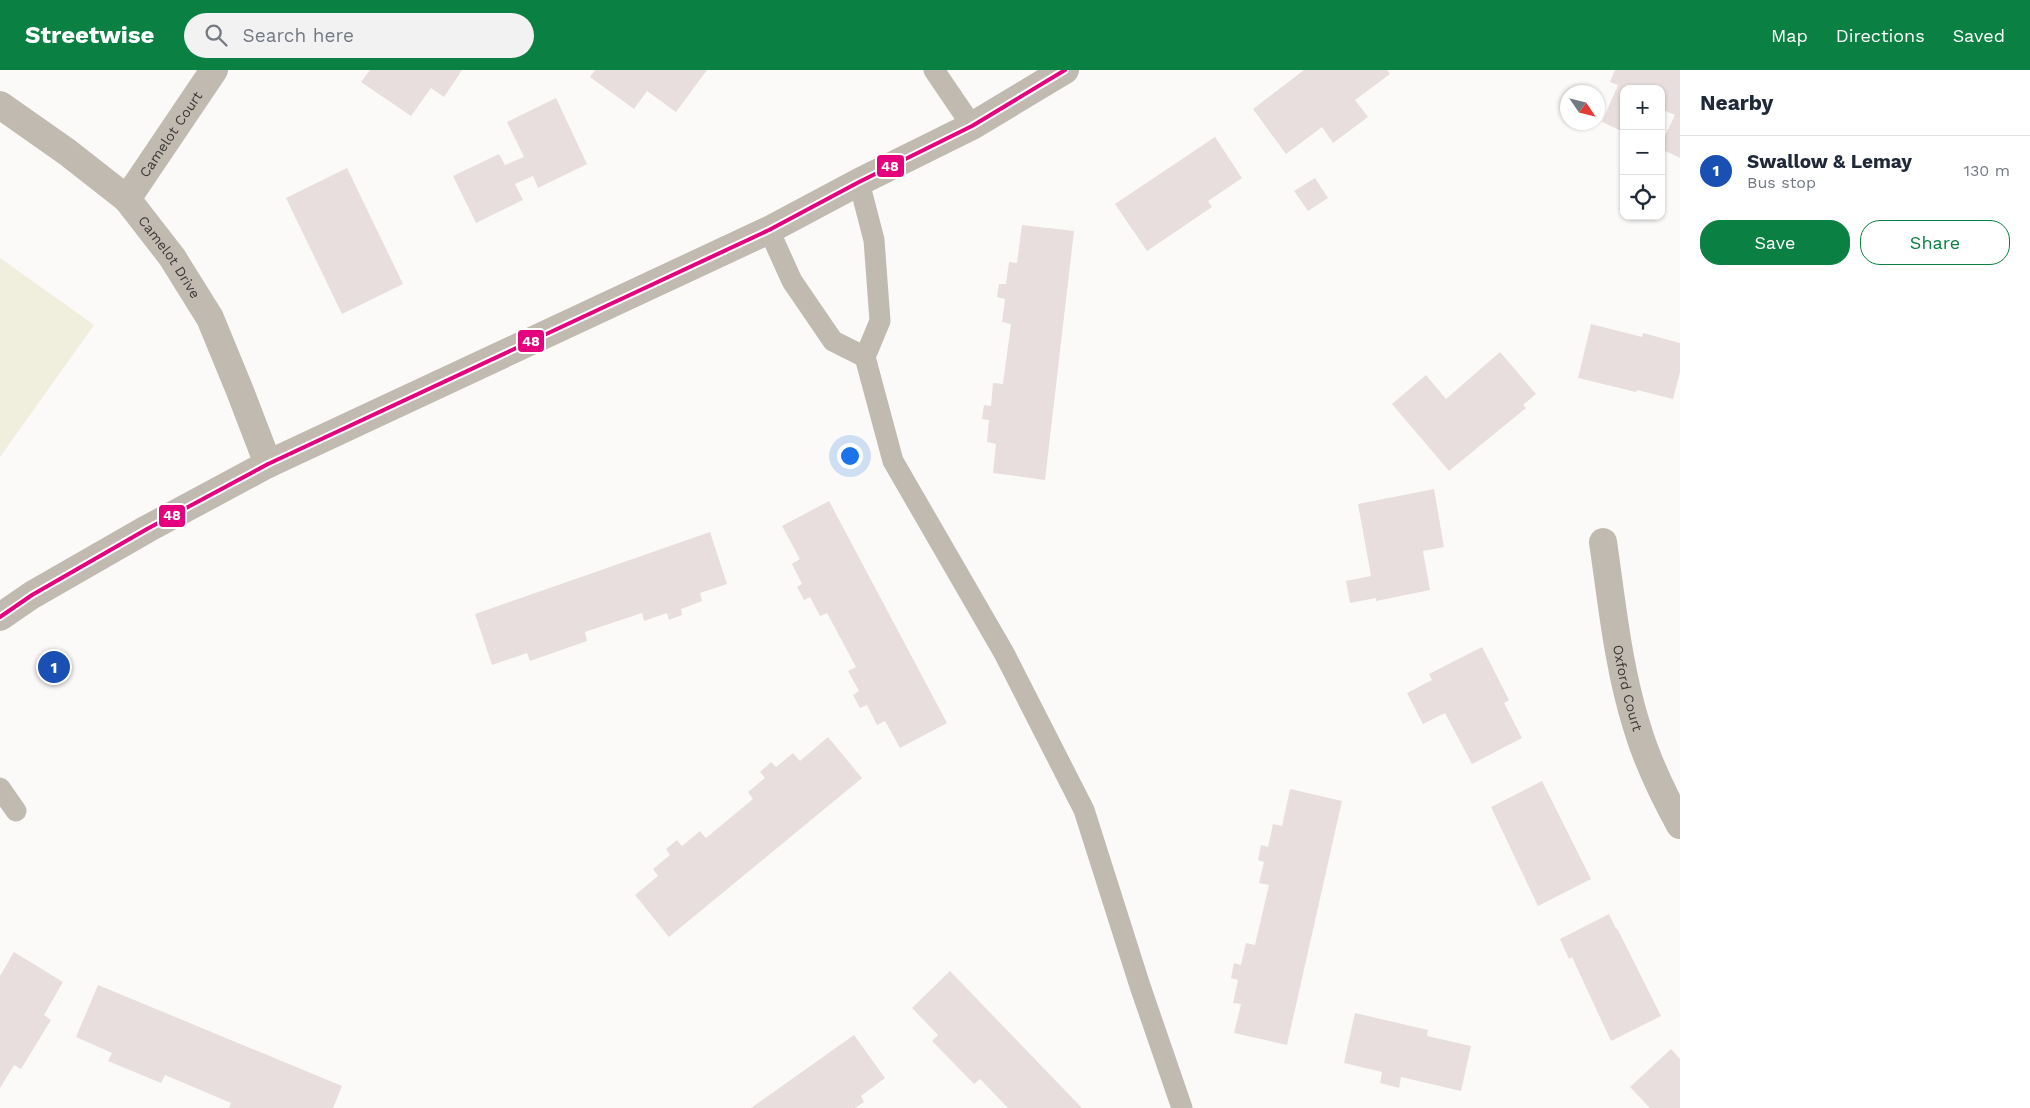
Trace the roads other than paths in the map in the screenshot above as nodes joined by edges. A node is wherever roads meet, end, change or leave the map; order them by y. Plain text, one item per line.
1 (214, 70) edge
2 (934, 70) edge
3 (1065, 70) edge
4 (0, 106) edge
5 (972, 126) junction
6 (859, 182) junction
7 (127, 199) junction
8 (770, 230) junction
9 (866, 357) junction
10 (268, 464) junction
11 (1603, 542) dead end
12 (0, 618) edge
13 (0, 788) edge
14 (16, 810) dead end
15 (1680, 825) edge
16 (1182, 1108) edge

1 - 7 street, Camelot Court
2 - 5 lane
3 - 5 street
4 - 7 street, Camelot Drive
5 - 6 street
6 - 8 street
6 - 9 lane
7 - 10 street, Camelot Drive
8 - 9 lane
8 - 10 street
9 - 16 lane
10 - 12 street
11 - 15 street, Oxford Court
13 - 14 lane

